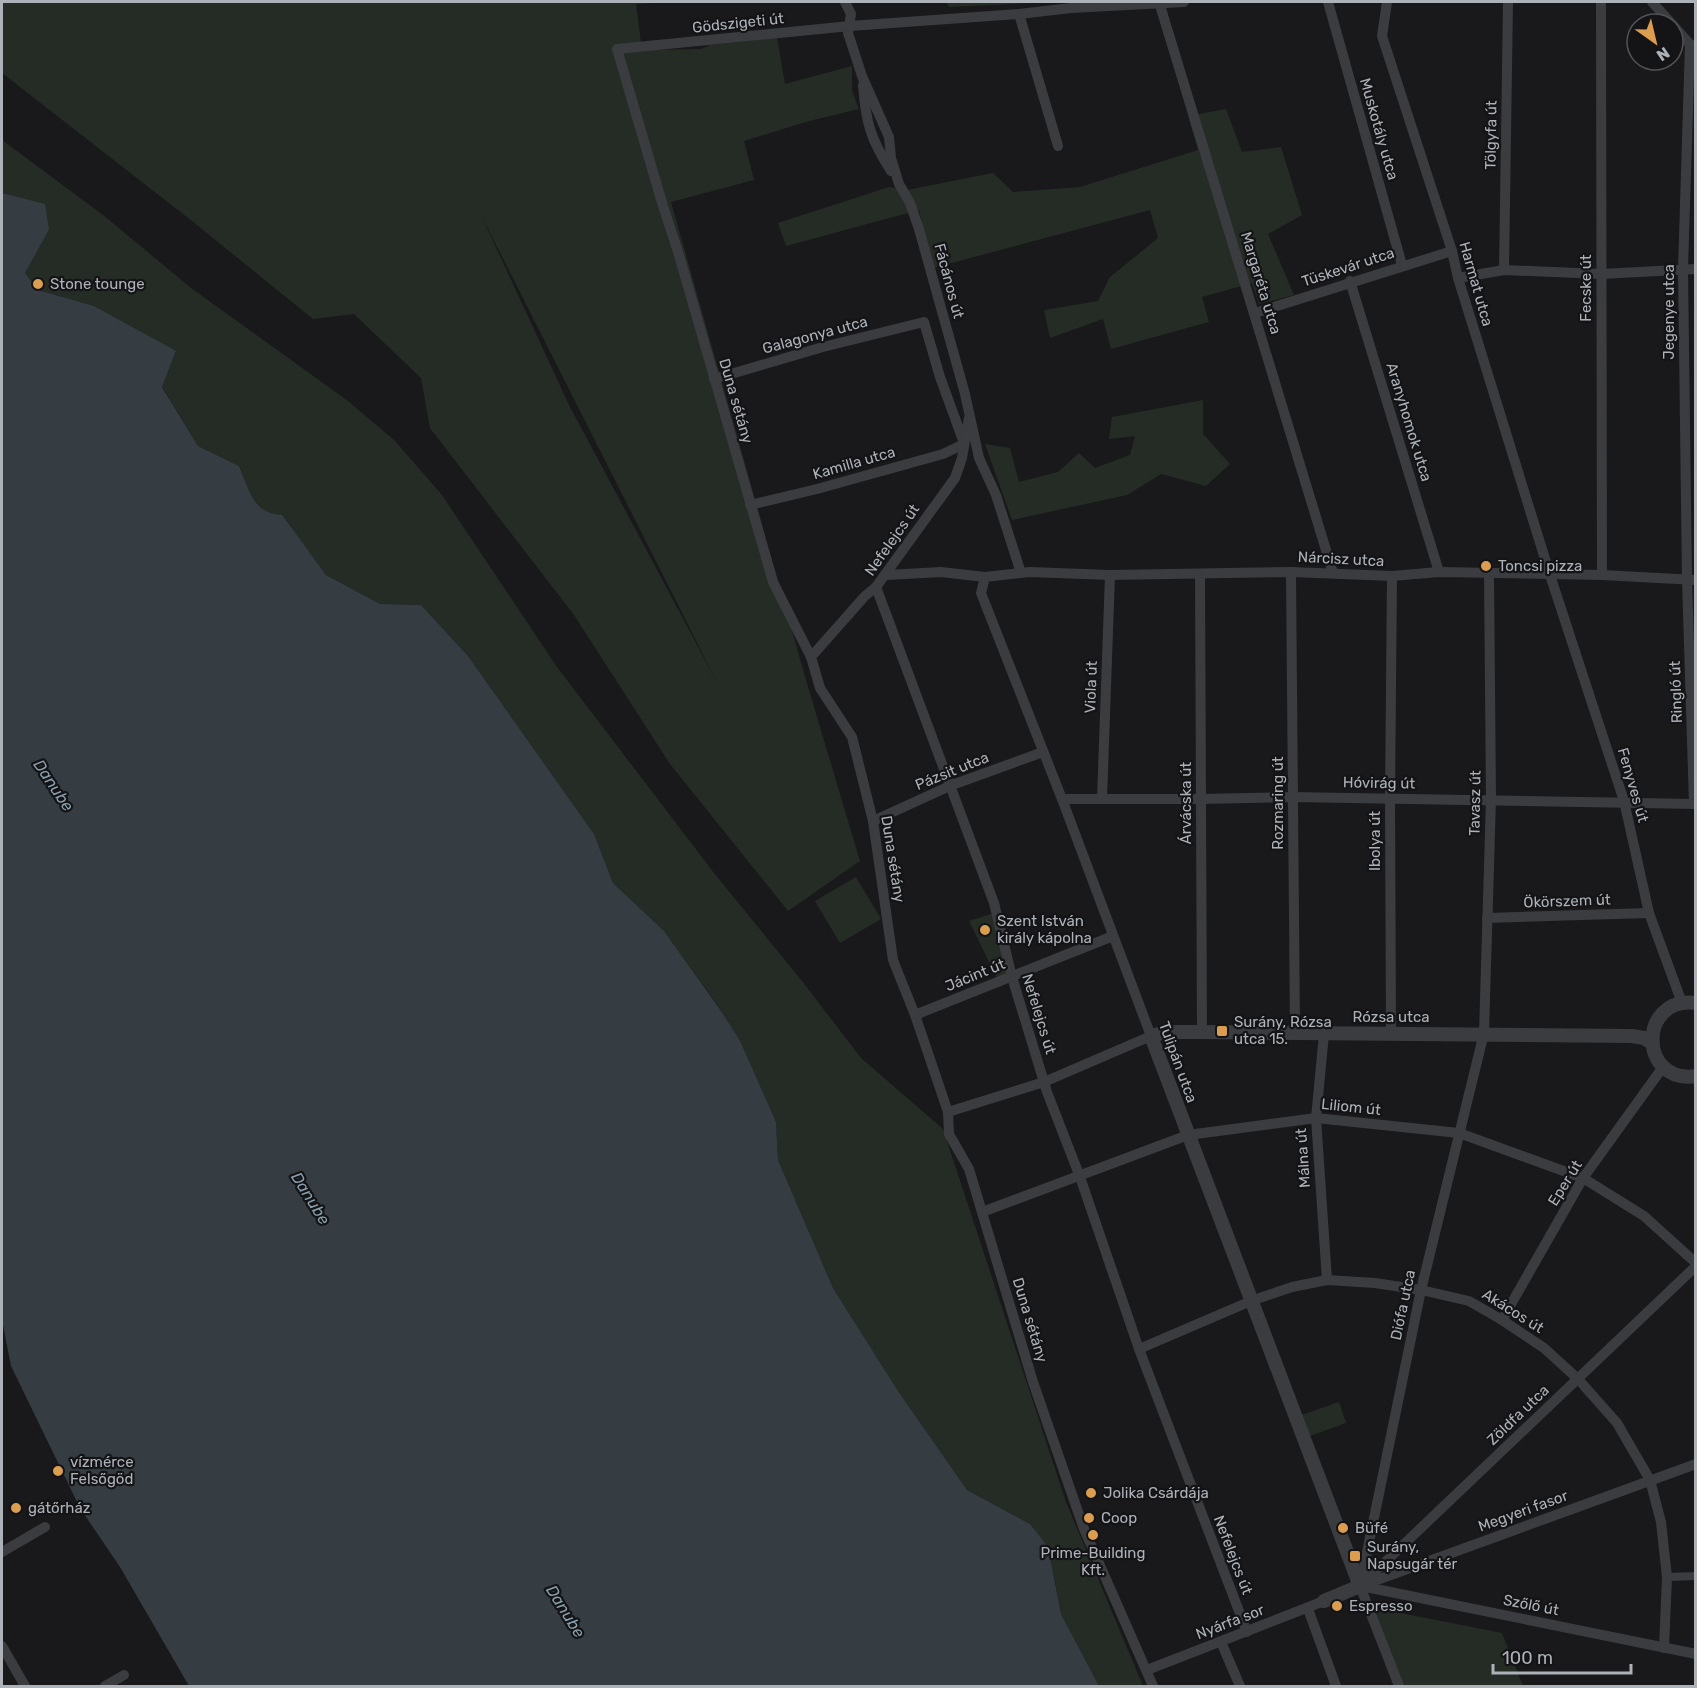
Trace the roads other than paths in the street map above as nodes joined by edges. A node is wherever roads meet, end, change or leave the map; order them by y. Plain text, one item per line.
1 (845, 2) edge
2 (1159, 2) edge
3 (1184, 2) edge
4 (1328, 2) edge
5 (1387, 2) edge
6 (1508, 2) edge
7 (1601, 2) edge
8 (1070, 5) edge
9 (1019, 14) junction
10 (850, 26) junction
11 (1693, 47) edge
12 (618, 49) joint
13 (862, 76) junction
14 (1058, 146) dead end
15 (899, 183) junction
16 (1452, 250) junction
17 (1402, 265) junction
18 (1683, 269) junction
19 (1695, 269) edge
20 (1504, 270) junction
21 (1600, 274) junction
22 (1458, 278) junction
23 (1350, 281) junction
24 (1255, 313) junction
25 (714, 379) junction
26 (969, 418) junction
27 (964, 444) junction
28 (979, 458) junction
29 (750, 505) junction
30 (1291, 572) junction
31 (1439, 572) junction
32 (1021, 573) junction
33 (1333, 573) junction
34 (1200, 574) junction
35 (1489, 574) junction
36 (887, 575) junction
37 (1110, 575) junction
38 (1550, 575) junction
39 (1602, 575) junction
40 (1392, 576) junction
41 (985, 577) junction
42 (1691, 580) edge
43 (876, 587) junction
44 (810, 657) junction
45 (1043, 752) junction
46 (952, 785) junction
47 (1292, 797) junction
48 (1390, 798) junction
49 (1062, 799) junction
50 (1102, 799) junction
51 (1201, 799) junction
52 (1491, 799) junction
53 (1624, 801) junction
54 (1695, 804) edge
55 (873, 821) junction
56 (1649, 913) junction
57 (1487, 918) junction
58 (1113, 936) junction
59 (1012, 976) junction
60 (1689, 1003) edge
61 (915, 1015) junction
62 (1655, 1024) junction
63 (1202, 1032) junction
64 (1484, 1033) junction
65 (1295, 1034) junction
66 (1324, 1034) junction
67 (1391, 1034) junction
68 (1151, 1036) junction
69 (1632, 1036) junction
70 (1652, 1043) junction
71 (1664, 1067) junction
72 (1695, 1076) edge
73 (1044, 1082) junction
74 (948, 1112) junction
75 (1316, 1118) junction
76 (1459, 1133) junction
77 (1188, 1135) junction
78 (1080, 1177) junction
79 (1584, 1178) junction
80 (982, 1212) junction
81 (1695, 1264) edge
82 (1327, 1280) junction
83 (1421, 1290) junction
84 (1251, 1301) junction
85 (1502, 1320) junction
86 (1139, 1349) junction
87 (1578, 1379) junction
88 (1695, 1464) edge
89 (1650, 1480) junction
90 (45, 1527) dead end
91 (2, 1552) edge
92 (1695, 1576) edge
93 (1667, 1577) junction
94 (1360, 1586) junction
95 (1324, 1601) joint
96 (1308, 1609) junction
97 (1247, 1632) junction
98 (1221, 1642) junction
99 (2, 1646) edge
100 (1664, 1648) junction
101 (1695, 1654) edge
102 (1147, 1670) junction
103 (124, 1675) dead end
104 (25, 1686) edge
105 (105, 1686) edge
106 (1153, 1686) edge
107 (1240, 1686) edge
108 (1336, 1686) edge
109 (1399, 1686) edge

1 - 10 street, Fácános út
2 - 3 street, Gödszigeti út
2 - 8 street, Gödszigeti út
2 - 24 street, Margaréta utca
4 - 17 street, Muskotály utca
5 - 16 street, Harmat utca
6 - 20 street, Tölgyfa út
7 - 21 street, Fecske út
8 - 9 street, Gödszigeti út
9 - 10 street, Gödszigeti út
9 - 14 street
10 - 12 street, Gödszigeti út
10 - 13 street, Fácános út
11 - 18 street, Jegenye utca
12 - 25 street, Duna sétány
13 - 15 street, Fácános út
13 - 15 street
15 - 26 street, Fácános út
16 - 17 street, Tüskevár utca
16 - 22 street, Harmat utca
17 - 23 street, Tüskevár utca
18 - 19 street
18 - 21 street
18 - 42 street, Jegenye utca
20 - 21 street
20 - 22 street
21 - 39 street, Fecske út
22 - 38 street, Harmat utca
23 - 24 street, Tüskevár utca
23 - 31 street, Aranyhomok utca
24 - 33 street, Margaréta utca
25 - 27 street, Galagonya utca
25 - 29 street, Duna sétány
26 - 27 street, Nefelejcs út
26 - 28 street, Fácános út
27 - 28 street
27 - 29 street, Kamilla utca
27 - 36 street, Nefelejcs út
28 - 32 street, Fácános út
29 - 44 street, Duna sétány
30 - 33 street, Nárcisz utca
30 - 34 street, Nárcisz utca
30 - 47 street, Rozmaring út
31 - 35 street, Nárcisz utca
31 - 40 street, Nárcisz utca
32 - 37 street, Nárcisz utca
32 - 41 street, Nárcisz utca
33 - 40 street, Nárcisz utca
34 - 37 street, Nárcisz utca
34 - 51 street, Árvácska út
35 - 38 street, Nárcisz utca
35 - 52 street, Tavasz út
36 - 41 street, Nárcisz utca
36 - 43 street, Nefelejcs út
37 - 50 street, Viola út
38 - 39 street, Nárcisz utca
38 - 53 street, Fenyves út
39 - 42 street, Nárcisz utca
40 - 48 street, Ibolya út
41 - 45 street, Tulipán utca
42 - 54 street, Ringló út
43 - 44 street
43 - 46 street, Nefelejcs út
44 - 55 street, Duna sétány
45 - 46 street, Pázsit utca
45 - 49 street, Tulipán utca
46 - 55 street, Pázsit utca
46 - 59 street, Nefelejcs út
47 - 48 street, Hóvirág út
47 - 51 street, Hóvirág út
47 - 65 street, Rozmaring út
48 - 52 street, Hóvirág út
48 - 67 street, Ibolya út
49 - 50 street, Hóvirág út
49 - 58 street, Tulipán utca
50 - 51 street, Hóvirág út
51 - 63 street, Árvácska út
52 - 53 street, Hóvirág út
52 - 57 street, Tavasz út
53 - 54 street, Hóvirág út
53 - 56 street, Fenyves út
55 - 61 street, Duna sétány
56 - 57 street, Ökörszem út
56 - 60 street, Fenyves út
57 - 64 street, Tavasz út
58 - 59 street, Jácint út
58 - 68 street, Tulipán utca
59 - 61 street, Jácint út
59 - 73 street, Nefelejcs út
60 - 62 street
61 - 74 street, Duna sétány
62 - 69 street
62 - 70 street
63 - 65 street, Rózsa utca
63 - 68 street, Rózsa utca
64 - 67 street, Rózsa utca
64 - 69 street, Rózsa utca
64 - 76 street, Diófa utca
65 - 66 street, Rózsa utca
66 - 67 street, Rózsa utca
66 - 75 street, Málna út
68 - 73 street, Rózsa utca
68 - 77 street, Tulipán utca
69 - 70 street
70 - 71 street
71 - 72 street
71 - 79 street, Eper út
73 - 74 street, Rózsa utca
73 - 78 street, Nefelejcs út
74 - 80 street, Duna sétány
75 - 76 street, Liliom út
75 - 77 street, Liliom út
75 - 82 street, Málna út
76 - 79 street, Liliom út
76 - 83 street, Diófa utca
77 - 78 street, Liliom út
77 - 84 street, Tulipán utca
78 - 80 street, Liliom út
78 - 86 street, Nefelejcs út
79 - 81 street, Liliom út
79 - 85 street, Eper út
80 - 102 street, Duna sétány
81 - 87 street, Zöldfa utca
82 - 83 street, Akácos út
82 - 84 street, Akácos út
83 - 85 street, Akácos út
83 - 94 street, Diófa utca
84 - 86 street, Akácos út
84 - 94 street, Tulipán utca
85 - 87 street, Akácos út
86 - 97 street, Nefelejcs út
87 - 89 street, Akácos út
87 - 94 street, Zöldfa utca
88 - 89 street, Megyeri fasor
89 - 93 street, Akácos út
89 - 94 street, Megyeri fasor
90 - 91 street
92 - 93 street
93 - 100 street, Akácos út
94 - 95 street
94 - 100 street, Szőlő út
94 - 109 street
95 - 96 street, Nyárfa sor
96 - 97 street, Nyárfa sor
96 - 108 street
97 - 98 street, Nyárfa sor
98 - 102 street, Nyárfa sor
98 - 107 street
99 - 104 street
100 - 101 street, Szőlő út
102 - 106 street, Duna sétány
103 - 105 street

